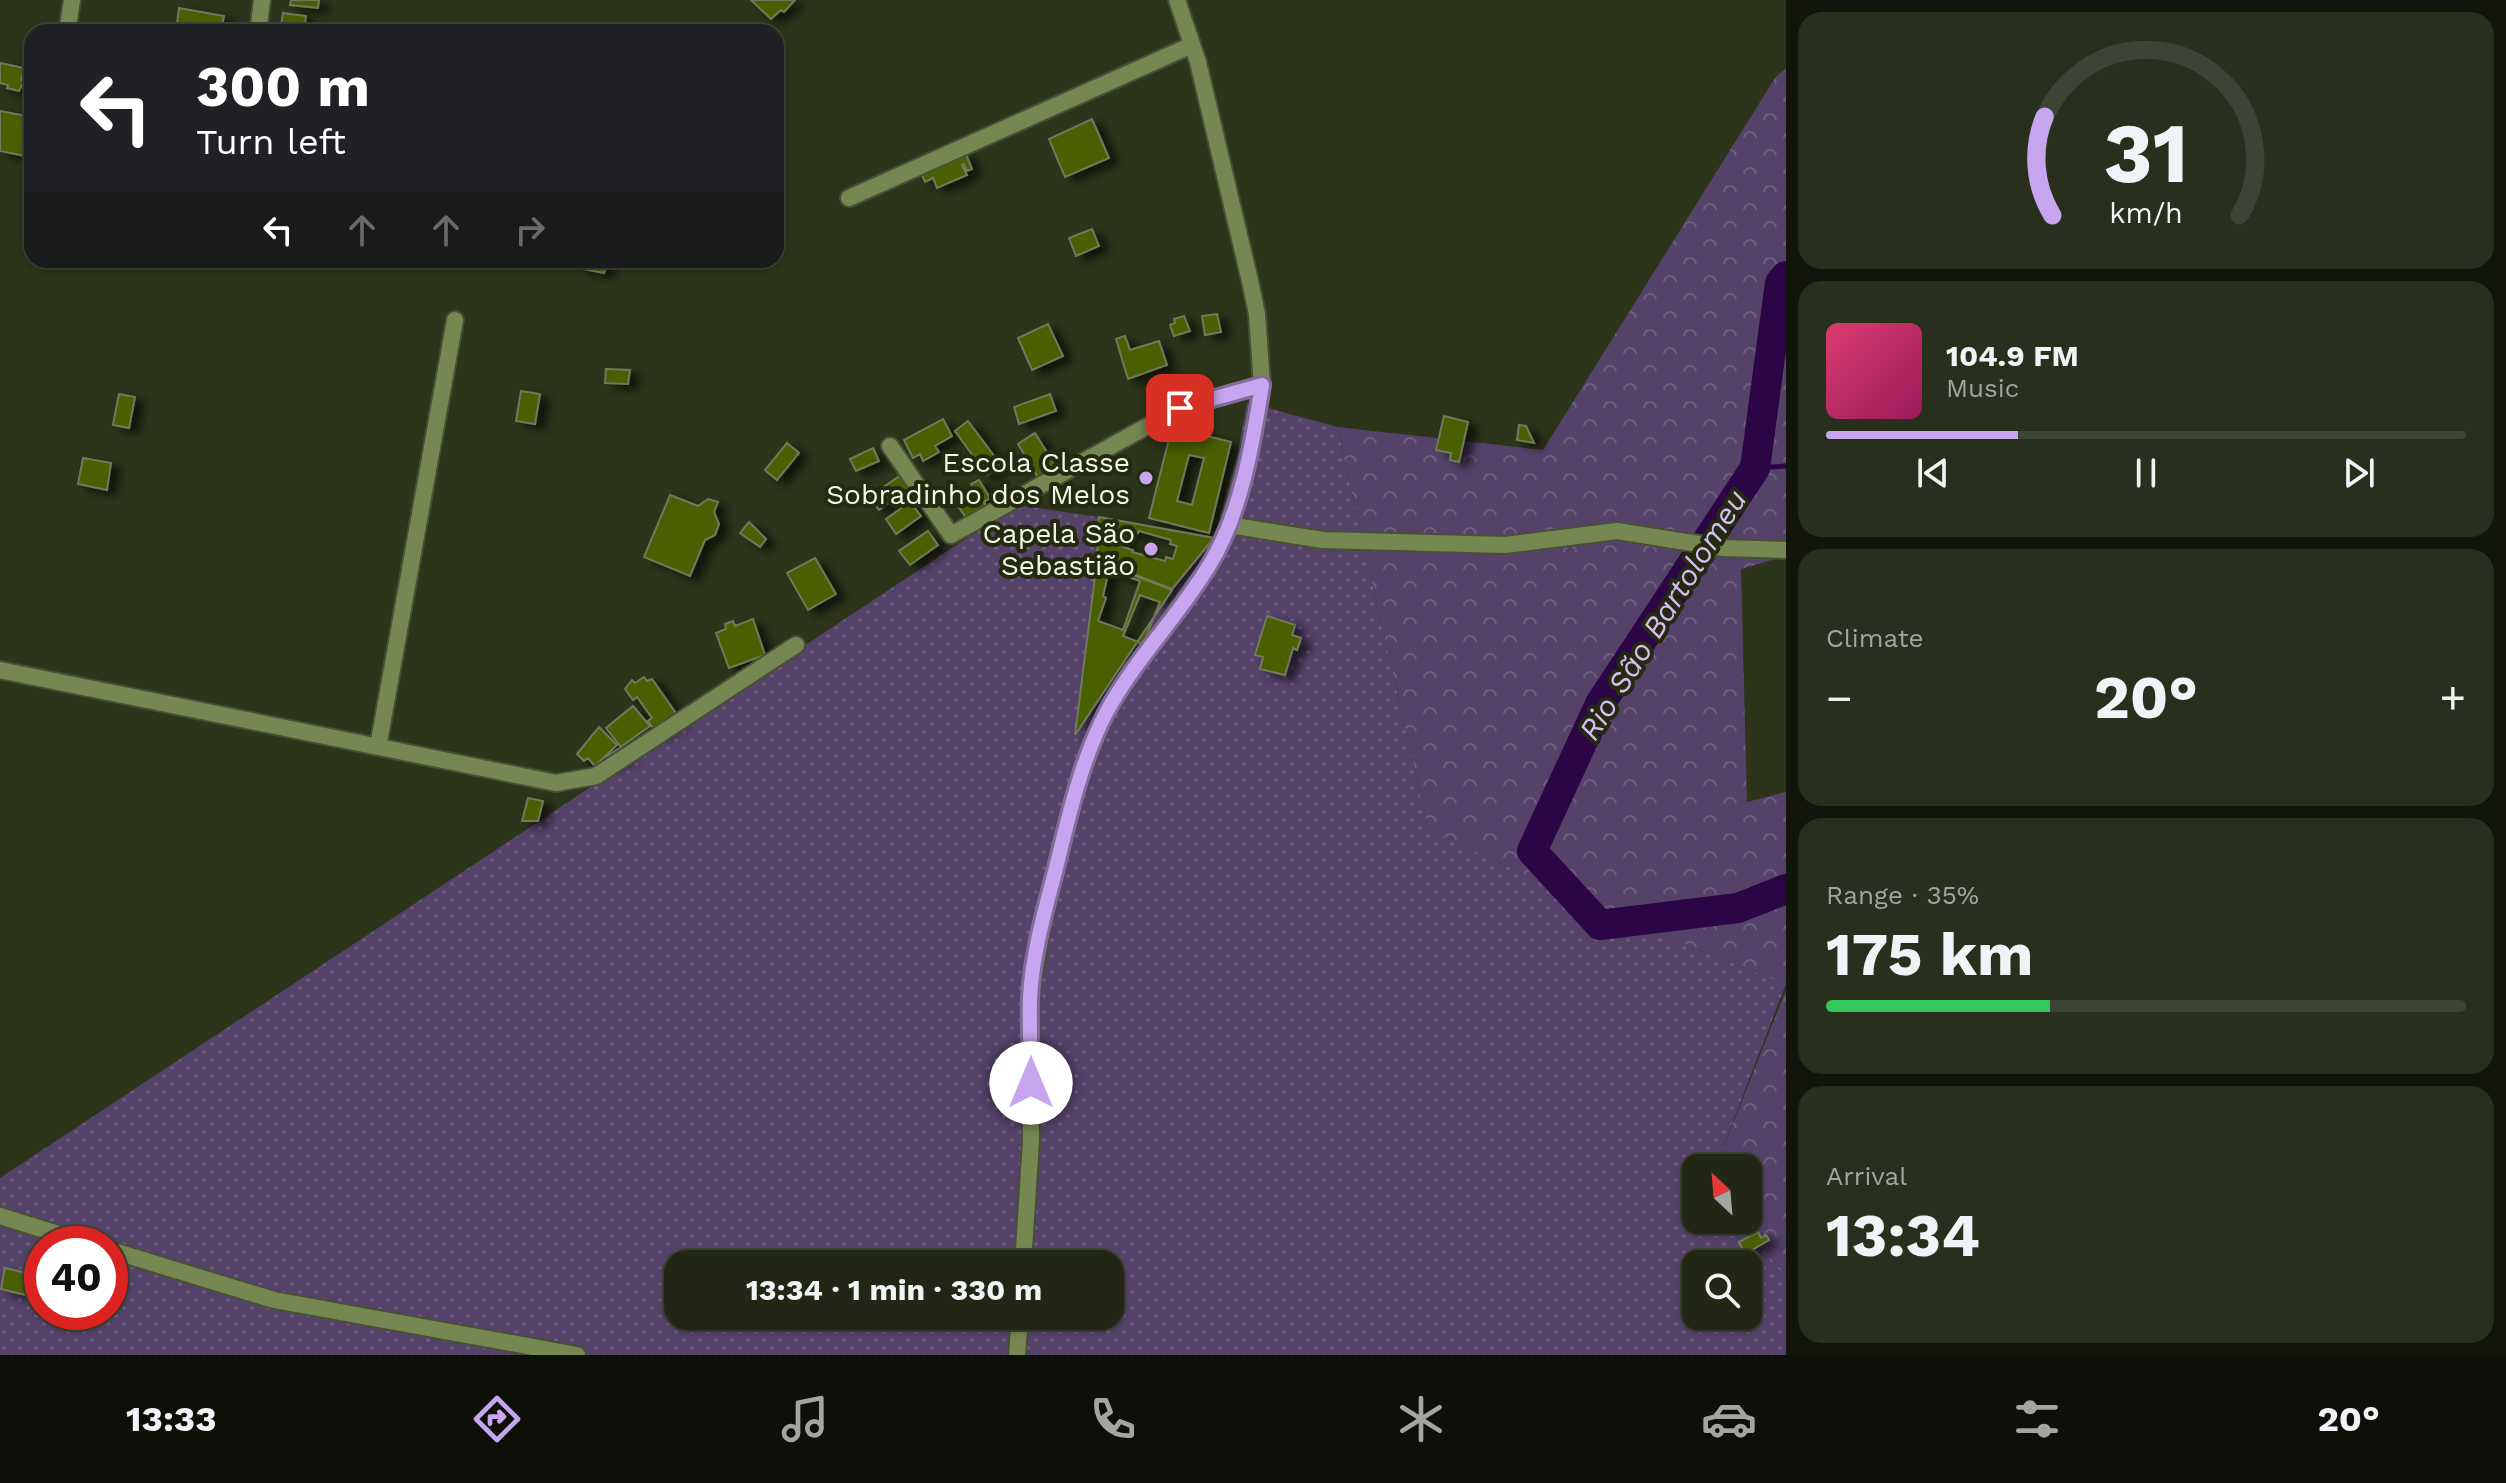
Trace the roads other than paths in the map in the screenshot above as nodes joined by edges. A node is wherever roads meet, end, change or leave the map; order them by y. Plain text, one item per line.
1 (72, 0) edge
2 (262, 0) edge
3 (1177, 0) edge
4 (68, 24) edge
5 (259, 24) edge
6 (1192, 45) junction
7 (849, 198) dead end
8 (455, 320) dead end
9 (1262, 385) junction
10 (890, 446) dead end
11 (1229, 525) junction
12 (1786, 550) edge
13 (796, 645) dead end
14 (0, 670) edge
15 (378, 747) junction
16 (0, 1216) edge
17 (32, 1226) edge
18 (1024, 1250) edge
19 (128, 1255) edge
20 (1019, 1330) edge
21 (577, 1355) edge
22 (1017, 1355) edge

1 - 4 street
2 - 5 street
3 - 6 street
6 - 7 street
6 - 9 street
8 - 15 street
9 - 10 street
9 - 11 street
11 - 12 street
11 - 18 street
13 - 15 street
14 - 15 street
16 - 17 street
19 - 21 street
20 - 22 street

